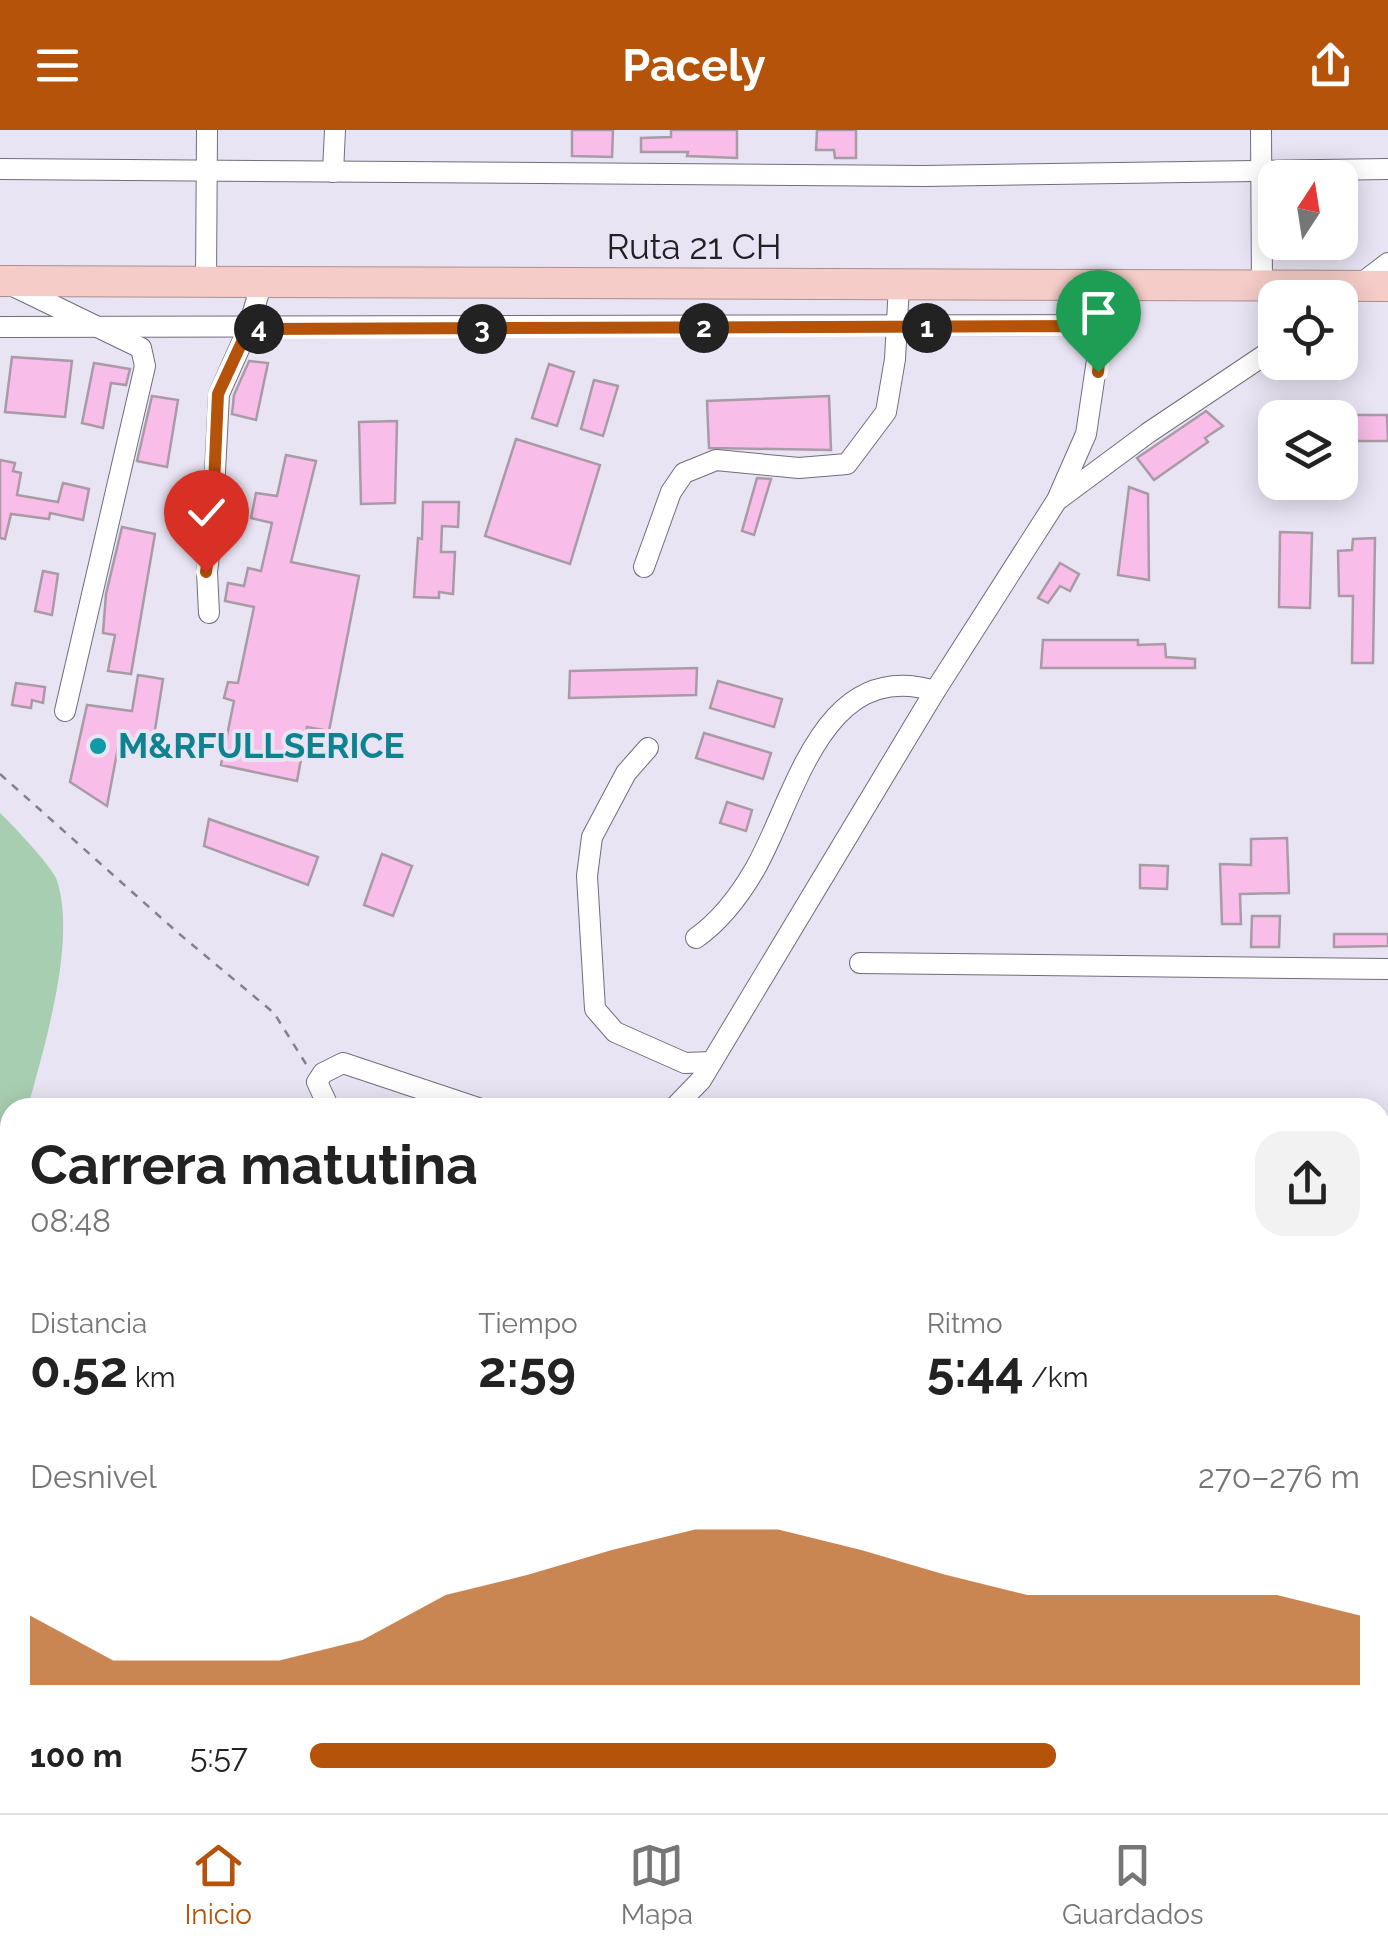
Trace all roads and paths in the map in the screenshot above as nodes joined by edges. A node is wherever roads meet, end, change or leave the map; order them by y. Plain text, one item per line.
1 (206, 130) edge
2 (335, 130) edge
3 (1261, 130) edge
4 (1261, 160) edge
5 (0, 169) edge
6 (1358, 169) edge
7 (1388, 169) edge
8 (206, 170) junction
9 (1258, 170) edge
10 (332, 172) junction
11 (1388, 263) edge
12 (2, 281) edge
13 (206, 282) junction
14 (262, 282) junction
15 (899, 285) junction
16 (1108, 286) junction
17 (1258, 286) edge
18 (1362, 291) edge
19 (88, 324) junction
20 (1103, 326) junction
21 (0, 327) edge
22 (896, 328) junction
23 (248, 329) junction
24 (1258, 359) edge
25 (1058, 500) junction
26 (644, 567) dead end
27 (208, 613) dead end
28 (934, 691) junction
29 (64, 711) dead end
30 (648, 748) dead end
31 (0, 774) edge
32 (696, 938) dead end
33 (860, 963) dead end
34 (1388, 969) edge
35 (712, 1062) junction
36 (318, 1082) junction
37 (325, 1098) edge
38 (448, 1098) edge
39 (684, 1098) edge

1 - 8 street
2 - 10 street
3 - 4 street
5 - 8 street
6 - 7 street
8 - 10 street
8 - 13 street
9 - 10 street
11 - 18 street
12 - 13 highway, Ruta 21 CH
12 - 19 street
13 - 14 highway, Ruta 21 CH
14 - 15 highway, Ruta 21 CH
14 - 23 street
15 - 16 highway, Ruta 21 CH
15 - 22 street
16 - 17 highway, Ruta 21 CH
16 - 20 street
19 - 21 street
19 - 23 street
19 - 29 street
20 - 22 street
20 - 25 street
22 - 23 street
22 - 26 street
23 - 27 street
24 - 25 street
25 - 28 street
28 - 32 street
28 - 35 street
30 - 35 street
31 - 36 path
33 - 34 street
35 - 39 street
36 - 37 street
36 - 38 street

